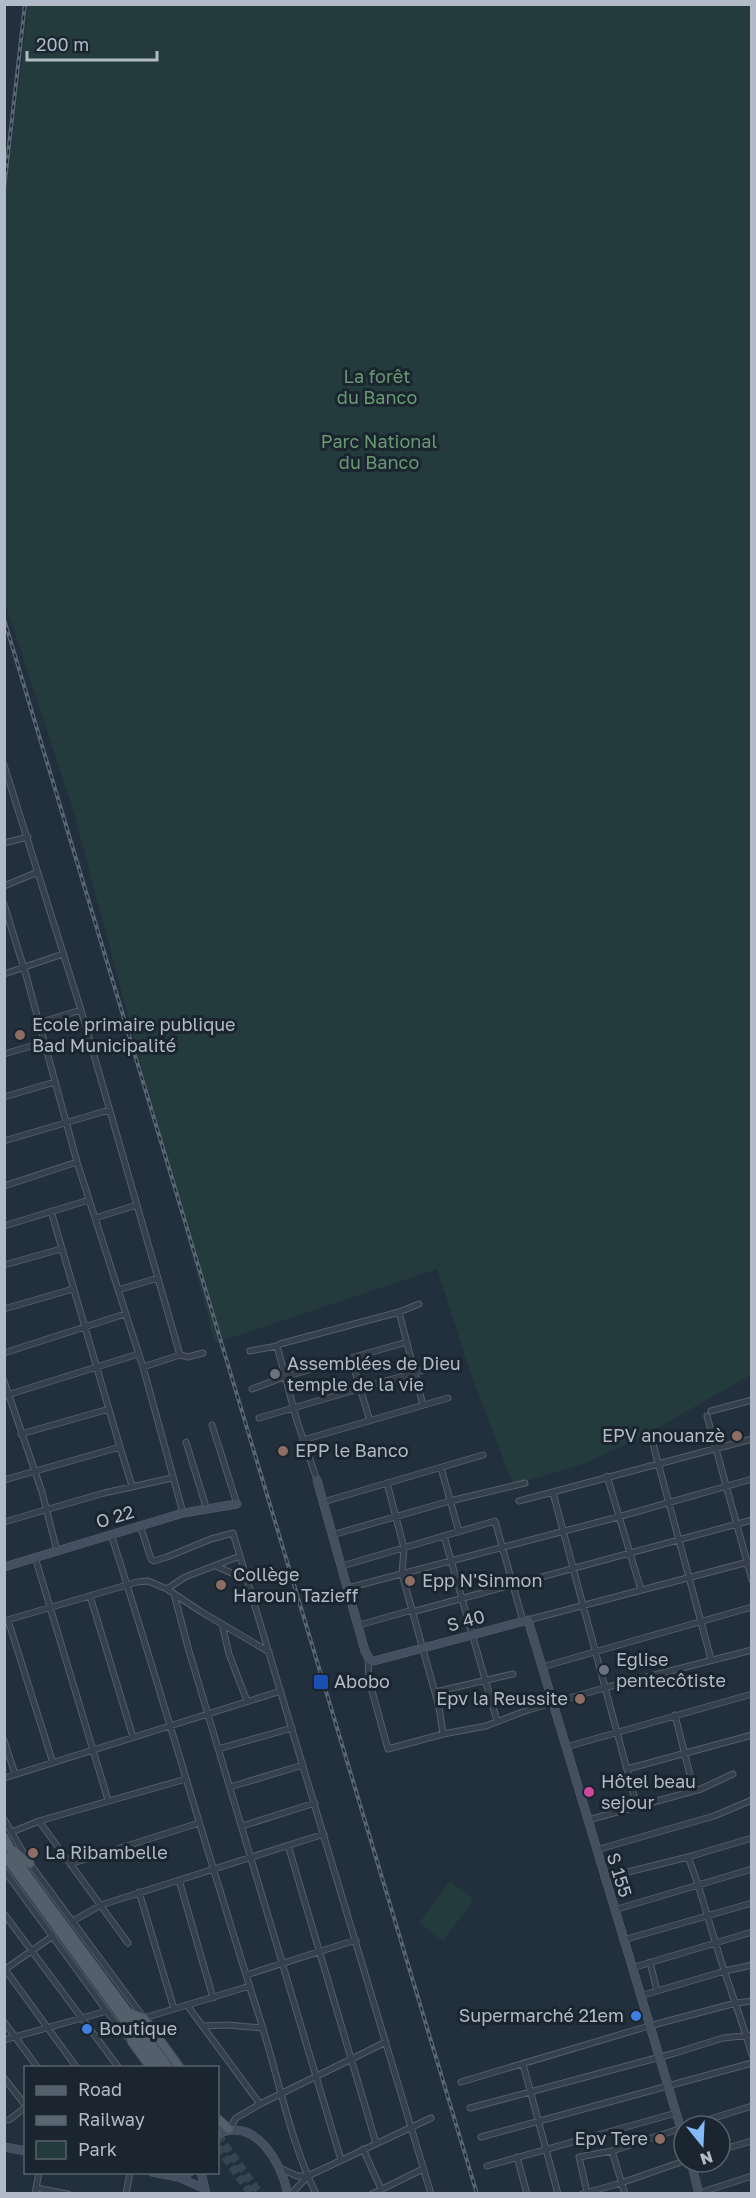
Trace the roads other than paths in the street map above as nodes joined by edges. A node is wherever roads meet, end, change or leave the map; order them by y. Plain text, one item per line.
1 (4, 765) edge
2 (27, 837) junction
3 (4, 843) edge
4 (38, 872) junction
5 (4, 886) edge
6 (4, 904) edge
7 (63, 954) junction
8 (24, 968) junction
9 (4, 974) edge
10 (81, 1010) junction
11 (39, 1023) junction
12 (45, 1042) junction
13 (4, 1054) edge
14 (55, 1082) junction
15 (4, 1097) edge
16 (110, 1110) junction
17 (67, 1122) junction
18 (4, 1141) edge
19 (77, 1162) junction
20 (4, 1186) edge
21 (89, 1200) junction
22 (136, 1204) junction
23 (51, 1211) junction
24 (94, 1218) junction
25 (4, 1226) edge
26 (61, 1249) junction
27 (4, 1265) edge
28 (158, 1278) junction
29 (73, 1289) junction
30 (118, 1290) junction
31 (419, 1304) dead end
32 (4, 1309) edge
33 (399, 1312) junction
34 (124, 1314) junction
35 (85, 1326) junction
36 (407, 1342) junction
37 (277, 1346) junction
38 (250, 1351) dead end
39 (4, 1353) edge
40 (203, 1353) dead end
41 (138, 1354) junction
42 (180, 1355) junction
43 (351, 1358) junction
44 (437, 1366) dead end
45 (143, 1367) junction
46 (96, 1368) junction
47 (415, 1373) junction
48 (284, 1377) junction
49 (4, 1381) edge
50 (252, 1389) dead end
51 (360, 1389) junction
52 (7, 1395) edge
53 (448, 1398) dead end
54 (752, 1400) edge
55 (423, 1405) junction
56 (293, 1408) junction
57 (109, 1409) junction
58 (711, 1411) dead end
59 (707, 1416) dead end
60 (259, 1418) dead end
61 (370, 1421) junction
62 (212, 1425) dead end
63 (650, 1433) dead end
64 (21, 1434) junction
65 (752, 1438) edge
66 (303, 1440) junction
67 (186, 1442) dead end
68 (120, 1447) junction
69 (716, 1448) junction
70 (483, 1455) dead end
71 (659, 1463) junction
72 (441, 1468) junction
73 (34, 1473) junction
74 (608, 1476) junction
75 (172, 1478) junction
76 (752, 1479) edge
77 (4, 1480) edge
78 (317, 1480) joint
79 (387, 1483) junction
80 (525, 1483) dead end
81 (132, 1486) junction
82 (727, 1486) junction
83 (553, 1493) junction
84 (450, 1501) junction
85 (519, 1501) dead end
86 (669, 1501) junction
87 (323, 1502) junction
88 (237, 1504) joint
89 (206, 1507) junction
90 (46, 1510) junction
91 (183, 1513) junction
92 (396, 1516) junction
93 (618, 1517) junction
94 (752, 1520) edge
95 (4, 1522) edge
96 (736, 1524) junction
97 (140, 1525) junction
98 (562, 1531) junction
99 (459, 1532) junction
100 (111, 1534) junction
101 (332, 1535) junction
102 (444, 1536) junction
103 (679, 1539) junction
104 (502, 1547) junction
105 (404, 1548) junction
106 (57, 1551) junction
107 (629, 1553) junction
108 (240, 1556) junction
109 (35, 1557) junction
110 (452, 1560) junction
111 (749, 1561) edge
112 (216, 1566) junction
113 (342, 1566) junction
114 (4, 1567) edge
115 (573, 1568) junction
116 (402, 1574) junction
117 (688, 1577) junction
118 (247, 1580) junction
119 (752, 1580) edge
120 (127, 1585) junction
121 (513, 1585) junction
122 (348, 1588) junction
123 (168, 1589) junction
124 (641, 1590) junction
125 (174, 1594) junction
126 (90, 1596) junction
127 (462, 1599) junction
128 (583, 1605) junction
129 (752, 1607) edge
130 (50, 1609) junction
131 (412, 1612) junction
132 (699, 1620) junction
133 (7, 1621) edge
134 (526, 1621) junction
135 (222, 1624) junction
136 (359, 1625) junction
137 (473, 1635) junction
138 (423, 1649) junction
139 (594, 1650) junction
140 (752, 1650) edge
141 (269, 1652) junction
142 (368, 1659) junction
143 (711, 1659) junction
144 (542, 1667) junction
145 (513, 1674) dead end
146 (485, 1681) junction
147 (604, 1688) junction
148 (281, 1691) junction
149 (435, 1692) junction
150 (752, 1694) edge
151 (247, 1701) junction
152 (552, 1703) junction
153 (208, 1714) junction
154 (675, 1715) junction
155 (497, 1721) junction
156 (170, 1726) junction
157 (292, 1728) junction
158 (617, 1732) junction
159 (443, 1734) junction
160 (752, 1735) edge
161 (133, 1737) junction
162 (4, 1740) edge
163 (566, 1747) junction
164 (219, 1749) junction
165 (92, 1750) junction
166 (685, 1752) junction
167 (52, 1763) junction
168 (303, 1765) junction
169 (627, 1769) junction
170 (15, 1774) junction
171 (734, 1774) dead end
172 (4, 1778) edge
173 (186, 1779) junction
174 (230, 1787) junction
175 (694, 1791) junction
176 (108, 1800) junction
177 (752, 1800) edge
178 (315, 1803) junction
179 (637, 1806) junction
180 (4, 1819) edge
181 (588, 1820) junction
182 (39, 1821) junction
183 (199, 1823) junction
184 (242, 1826) junction
185 (8, 1834) edge
186 (324, 1834) junction
187 (752, 1838) edge
188 (288, 1845) junction
189 (9, 1846) junction
190 (596, 1850) junction
191 (4, 1855) edge
192 (251, 1857) junction
193 (688, 1857) junction
194 (70, 1863) junction
195 (30, 1864) junction
196 (214, 1868) junction
197 (752, 1869) edge
198 (4, 1870) edge
199 (604, 1878) junction
200 (178, 1880) junction
201 (699, 1886) junction
202 (139, 1892) junction
203 (752, 1903) edge
204 (100, 1905) junction
205 (614, 1910) junction
206 (5, 1915) edge
207 (708, 1916) junction
208 (73, 1921) junction
209 (752, 1932) edge
210 (53, 1936) junction
211 (623, 1940) junction
212 (356, 1941) junction
213 (715, 1942) junction
214 (128, 1943) dead end
215 (31, 1950) junction
216 (319, 1952) junction
217 (650, 1962) junction
218 (284, 1964) junction
219 (752, 1965) edge
220 (632, 1968) junction
221 (5, 1969) edge
222 (725, 1971) junction
223 (246, 1975) junction
224 (250, 1986) junction
225 (657, 1991) junction
226 (640, 1996) junction
227 (213, 1998) junction
228 (752, 2001) edge
229 (736, 2002) junction
230 (187, 2005) junction
231 (174, 2008) junction
232 (107, 2011) junction
233 (130, 2013) junction
234 (82, 2018) junction
235 (144, 2018) junction
236 (4, 2022) edge
237 (127, 2025) junction
238 (203, 2026) junction
239 (649, 2026) junction
240 (47, 2027) junction
241 (263, 2028) junction
242 (749, 2035) edge
243 (15, 2037) junction
244 (4, 2040) edge
245 (132, 2042) junction
246 (386, 2042) junction
247 (752, 2055) edge
248 (659, 2057) junction
249 (353, 2060) junction
250 (752, 2063) edge
251 (523, 2064) junction
252 (37, 2066) edge
253 (76, 2066) edge
254 (118, 2066) edge
255 (150, 2066) edge
256 (158, 2066) edge
257 (168, 2066) edge
258 (179, 2066) edge
259 (4, 2078) edge
260 (317, 2078) junction
261 (461, 2082) dead end
262 (668, 2087) junction
263 (531, 2091) junction
264 (282, 2093) junction
265 (24, 2104) edge
266 (260, 2104) junction
267 (752, 2106) edge
268 (470, 2108) dead end
269 (24, 2109) edge
270 (676, 2113) joint
271 (726, 2114) edge
272 (431, 2118) dead end
273 (4, 2120) edge
274 (219, 2120) edge
275 (539, 2121) junction
276 (229, 2129) junction
277 (410, 2129) junction
278 (672, 2131) edge
279 (219, 2134) edge
280 (481, 2137) dead end
281 (752, 2140) edge
282 (376, 2142) junction
283 (732, 2146) edge
284 (4, 2147) edge
285 (363, 2149) junction
286 (546, 2149) junction
287 (24, 2151) edge
288 (612, 2151) junction
289 (517, 2157) junction
290 (341, 2160) junction
291 (672, 2165) edge
292 (486, 2166) dead end
293 (280, 2168) junction
294 (423, 2169) junction
295 (39, 2174) edge
296 (130, 2174) edge
297 (161, 2174) edge
298 (185, 2174) edge
299 (201, 2174) edge
300 (694, 2174) edge
301 (308, 2176) junction
302 (752, 2176) edge
303 (178, 2177) junction
304 (621, 2183) junction
305 (381, 2189) junction
306 (36, 2191) edge
307 (204, 2191) edge
308 (64, 2193) edge
309 (126, 2193) edge
310 (289, 2193) edge
311 (316, 2193) edge
312 (372, 2193) edge
313 (431, 2193) edge
314 (527, 2193) edge
315 (558, 2193) edge
316 (584, 2193) edge
317 (625, 2193) edge
318 (698, 2193) edge

1 - 2 street
2 - 3 street
2 - 4 street
4 - 5 street
4 - 7 street
6 - 8 street
7 - 8 street
7 - 10 street
8 - 9 street
8 - 11 street
10 - 11 street
10 - 16 street
11 - 12 street
12 - 13 street
12 - 14 street
14 - 15 street
14 - 17 street
16 - 17 street
16 - 22 street
17 - 18 street
17 - 19 street
19 - 20 street
19 - 21 street
21 - 23 street
21 - 24 street
22 - 24 street
22 - 28 street
23 - 25 street
23 - 26 street
24 - 30 street
26 - 27 street
26 - 29 street
28 - 30 street
28 - 42 street
29 - 32 street
29 - 35 street
30 - 34 street
31 - 33 street
33 - 36 street
33 - 37 street
34 - 35 street
34 - 41 street
35 - 39 street
35 - 46 street
36 - 43 street
36 - 47 street
37 - 38 street
37 - 48 street
40 - 42 street
41 - 45 street
41 - 46 street
42 - 45 street
43 - 48 street
43 - 51 street
44 - 47 street
45 - 75 street
46 - 52 street
46 - 57 street
47 - 51 street
47 - 55 street
48 - 50 street
48 - 56 street
49 - 52 street
51 - 56 street
51 - 61 street
52 - 64 street
53 - 55 street
54 - 58 street
55 - 61 street
56 - 60 street
56 - 66 street
57 - 64 street
57 - 68 street
59 - 69 street
61 - 66 street
62 - 88 street
63 - 71 street
64 - 73 street
65 - 69 street
66 - 78 street
67 - 89 street
68 - 73 street
68 - 81 street
69 - 71 street
69 - 82 street
70 - 72 street
71 - 74 street
71 - 86 street
72 - 79 street
72 - 84 street
73 - 77 street
73 - 90 street
74 - 83 street
74 - 93 street
75 - 81 street
75 - 91 street
76 - 82 street
78 - 87 street
79 - 87 street
79 - 92 street
80 - 84 street
81 - 90 street
82 - 86 street
82 - 96 street
83 - 85 street
83 - 98 street
84 - 92 street
84 - 99 street
86 - 93 street
86 - 103 street
87 - 101 street
88 - 89 street, O 22
89 - 91 street, O 22
90 - 95 street
90 - 106 street
91 - 97 street, O 22
92 - 101 street
92 - 105 street
93 - 98 street
93 - 107 street
94 - 96 street
96 - 103 street
96 - 111 street
97 - 100 street, O 22
97 - 108 street
98 - 104 street
98 - 115 street
99 - 102 street
99 - 104 street
100 - 106 street, O 22
100 - 120 street
101 - 113 street
102 - 105 street
102 - 110 street
103 - 107 street
103 - 117 street
104 - 110 street
104 - 121 street
105 - 113 street
105 - 116 street
106 - 109 street, O 22
107 - 115 street
107 - 124 street
108 - 112 street
108 - 118 street
109 - 114 street, O 22
109 - 130 street
110 - 116 street
110 - 127 street
111 - 117 street, S 40
111 - 119 street
112 - 118 street
112 - 123 street
113 - 122 street
115 - 121 street
115 - 128 street
116 - 122 street
116 - 131 street
117 - 124 street, S 40
117 - 132 street
118 - 141 street
120 - 123 street
120 - 126 street
120 - 156 street
121 - 127 street
121 - 134 street
122 - 136 street
123 - 125 street
124 - 128 street, S 40
125 - 135 street
125 - 153 street
126 - 130 street
126 - 161 street
127 - 131 street
127 - 137 street
128 - 134 street, S 40
128 - 139 street
129 - 132 street
130 - 133 street
130 - 165 street
131 - 136 street
131 - 138 street
132 - 139 street
132 - 143 street
133 - 167 street
134 - 137 street, S 40
134 - 144 street, S 155
135 - 141 street
135 - 151 street
136 - 142 street
137 - 138 street, S 40
137 - 146 street
138 - 142 street, S 40
138 - 149 street
139 - 144 street
139 - 147 street
140 - 143 street
141 - 148 street
142 - 159 street
143 - 147 street
144 - 152 street, S 155
145 - 146 street
146 - 149 street
146 - 155 street
147 - 152 street
147 - 158 street
148 - 151 street
148 - 157 street
149 - 159 street
150 - 154 street
151 - 153 street
152 - 155 street
152 - 163 street, S 155
153 - 156 street
153 - 164 street
154 - 158 street
154 - 166 street
155 - 159 street
156 - 161 street
156 - 173 street
157 - 164 street
157 - 168 street
158 - 163 street
158 - 169 street
160 - 166 street
161 - 165 street
162 - 170 street
163 - 181 street, S 155
164 - 174 street
165 - 167 street
165 - 176 street
166 - 169 street
166 - 175 street
167 - 170 street
168 - 174 street
168 - 178 street
169 - 179 street
170 - 172 street
171 - 175 street
173 - 176 street
173 - 183 street
174 - 184 street
175 - 179 street
176 - 182 street
177 - 190 street
178 - 184 street
178 - 186 street
179 - 181 street
180 - 185 street
181 - 190 street, S 155
182 - 185 street
182 - 194 street
183 - 194 street
183 - 196 street
184 - 192 street
185 - 189 main road
185 - 195 street
186 - 188 street
186 - 212 street
187 - 193 street
188 - 192 street
188 - 216 street
189 - 195 main road
189 - 233 main road
190 - 199 street, S 155
191 - 237 main road
192 - 196 street
192 - 218 street
193 - 199 street
193 - 201 street
194 - 204 street
195 - 208 street
196 - 200 street
196 - 223 street
197 - 201 street
198 - 210 street
199 - 205 street, S 155
200 - 202 street
200 - 227 street
201 - 205 street
201 - 207 street
202 - 204 street
202 - 231 street
203 - 207 street
204 - 208 street
204 - 214 street
205 - 211 street, S 155
206 - 215 street
207 - 211 street
207 - 213 street
208 - 235 street
209 - 213 street
210 - 215 street
210 - 232 street
211 - 220 street, S 155
212 - 216 street
212 - 246 street
213 - 217 street
213 - 222 street
215 - 221 street
215 - 234 street
216 - 218 street
216 - 249 street
217 - 220 street
217 - 225 street
218 - 223 street
218 - 260 street
219 - 222 street
220 - 226 street, S 155
221 - 240 street
222 - 225 street
222 - 229 street
223 - 224 street
224 - 227 street
224 - 241 street
225 - 226 street
226 - 239 street, S 155
227 - 230 street
228 - 229 street
229 - 239 street
229 - 242 street
230 - 231 street
230 - 238 street
231 - 235 street
232 - 234 street
232 - 245 street
233 - 235 main road
233 - 257 main road
234 - 240 street
234 - 254 street
235 - 258 main road
236 - 243 street
237 - 245 main road
237 - 256 main road
238 - 241 street
238 - 266 street
239 - 248 street, S 155
239 - 251 street
240 - 243 street
240 - 253 street
241 - 264 street
242 - 247 street
242 - 248 street
243 - 244 street
243 - 252 street
245 - 255 main road
246 - 249 street
246 - 277 street
248 - 262 street, S 155
248 - 263 street
249 - 260 street
249 - 282 street
250 - 262 street
251 - 261 street
251 - 263 street
259 - 265 street
260 - 264 street
260 - 290 street
262 - 270 street, S 155
262 - 275 street
263 - 268 street
263 - 275 street
264 - 266 street
264 - 301 street
266 - 276 street
267 - 271 street
269 - 273 street
270 - 286 street
272 - 277 street
274 - 276 main road
275 - 280 street
275 - 286 street
276 - 279 street
276 - 293 street
277 - 282 street
277 - 294 street
278 - 288 street
281 - 283 street
282 - 285 street
284 - 287 street
285 - 290 street
285 - 305 street
286 - 289 street
286 - 315 street
288 - 304 street
288 - 316 street
289 - 292 street
289 - 314 street
290 - 301 street
291 - 304 street
293 - 301 street
293 - 310 street
294 - 305 street
294 - 313 street
295 - 306 street
296 - 309 street
297 - 303 street
298 - 303 street
299 - 307 street
300 - 318 street
301 - 310 street
301 - 311 street
302 - 318 street
303 - 307 street
304 - 316 street
304 - 317 street
305 - 312 street
306 - 308 street

